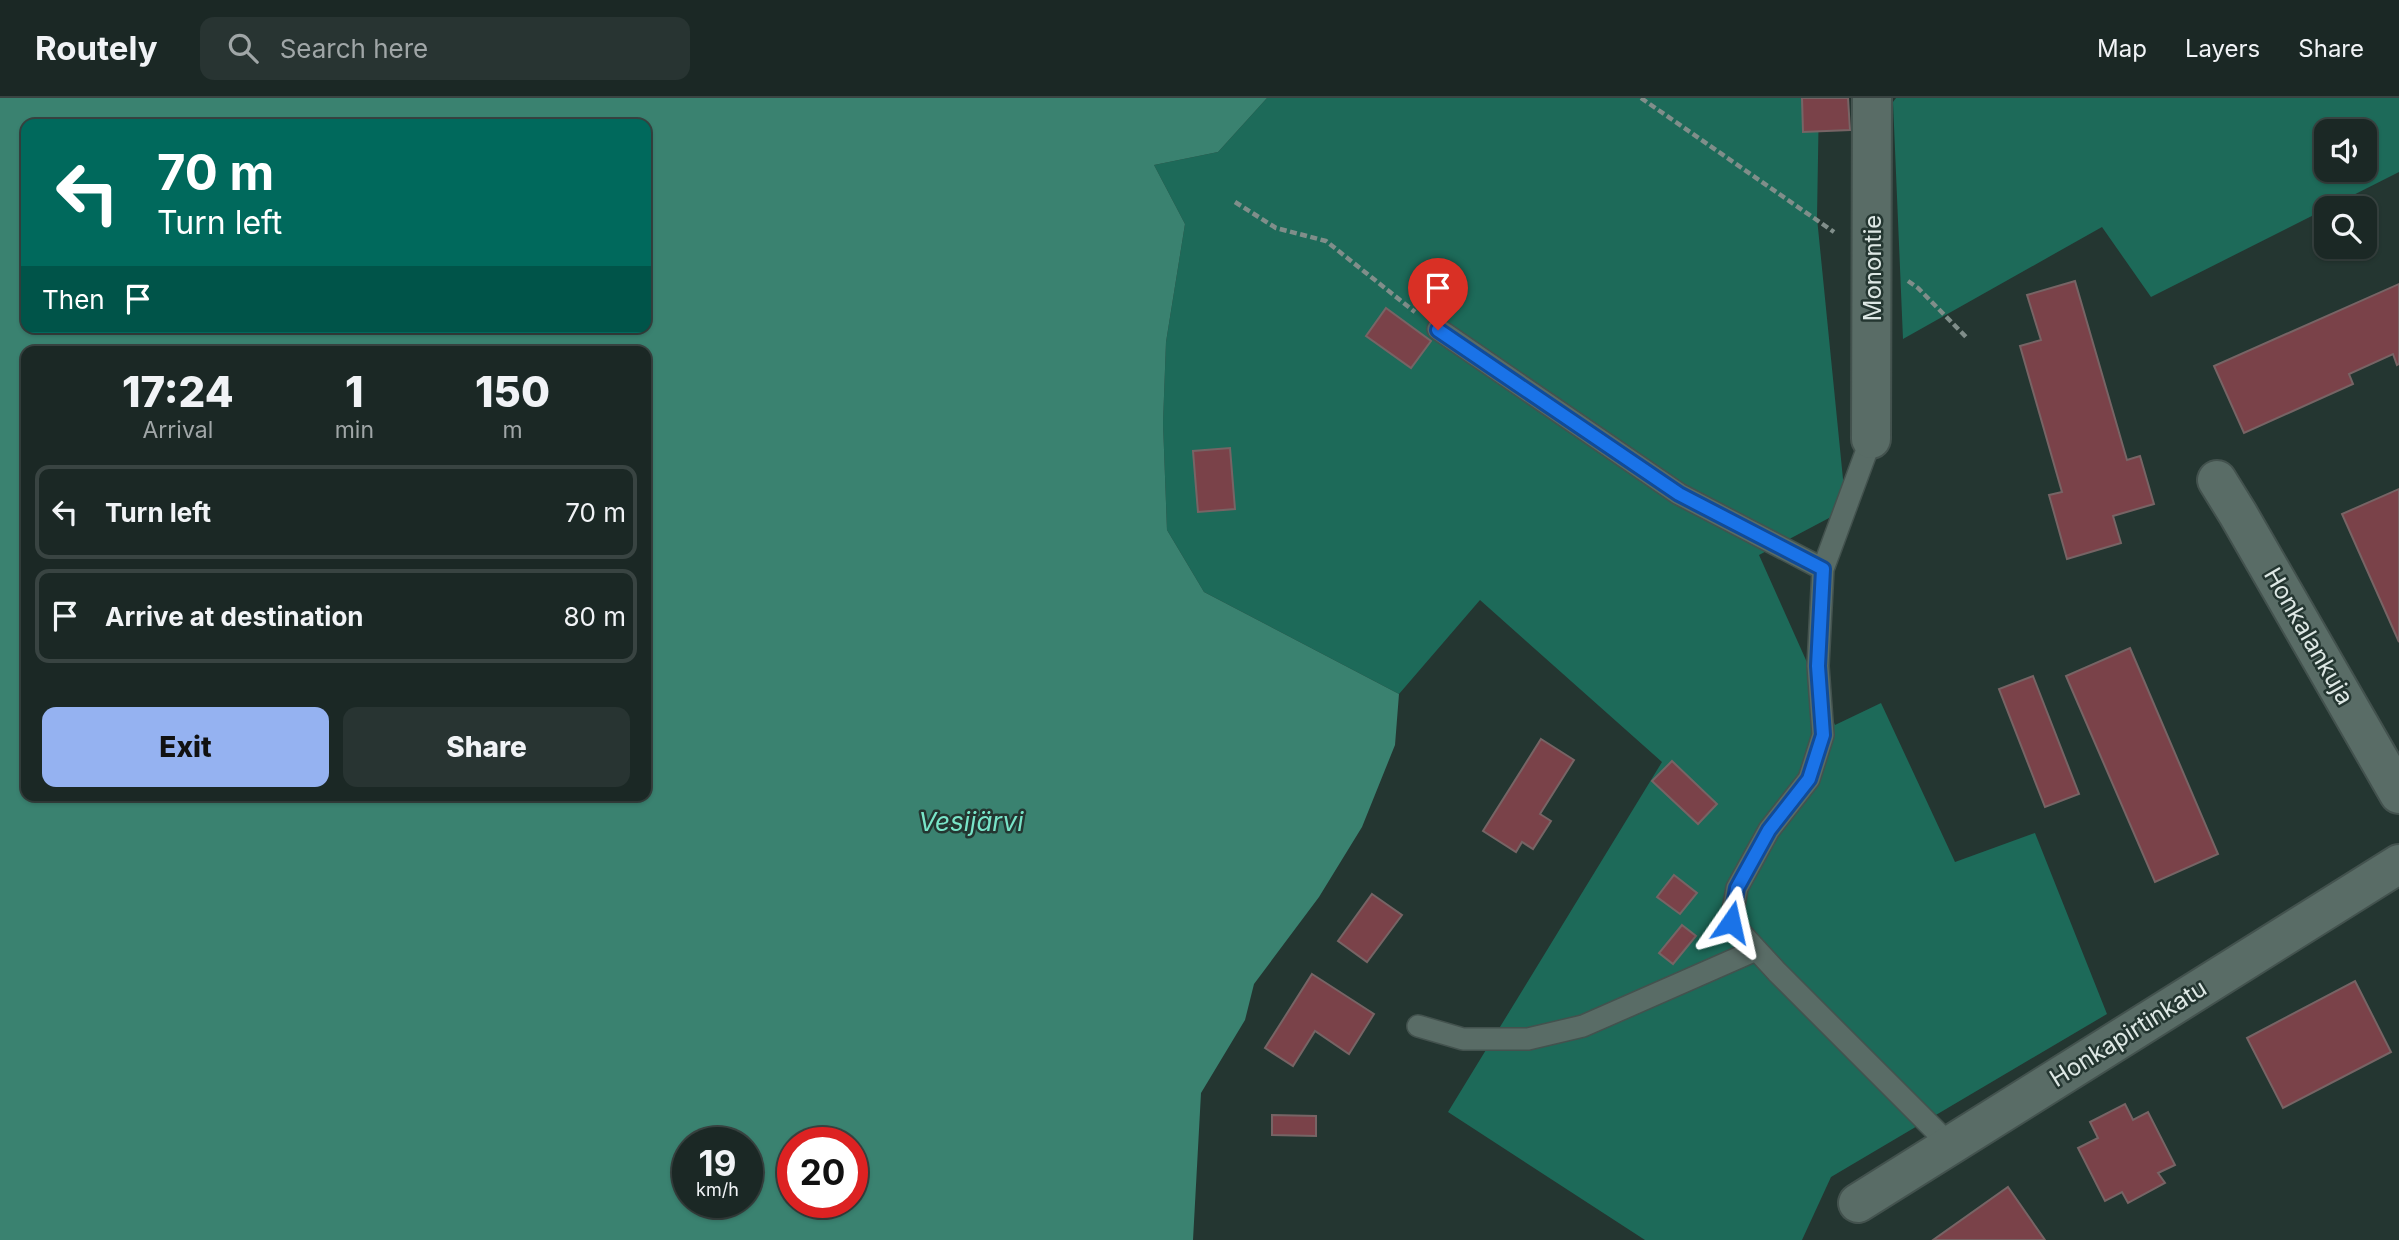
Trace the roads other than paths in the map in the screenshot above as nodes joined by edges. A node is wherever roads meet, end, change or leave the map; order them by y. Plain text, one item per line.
1 (1872, 98) edge
2 (1438, 330) road end
3 (1871, 439) joint
4 (2217, 480) dead end
5 (1823, 569) junction
6 (2399, 793) edge
7 (2399, 864) edge
8 (1756, 950) junction
9 (1418, 1026) dead end
10 (1951, 1145) junction
11 (1858, 1203) dead end

1 - 3 street, Monontie
2 - 5 lane
3 - 5 lane
4 - 6 street, Honkalankuja
5 - 8 lane
7 - 10 street, Honkapirtinkatu
8 - 9 lane
8 - 10 lane
10 - 11 street, Honkapirtinkatu

